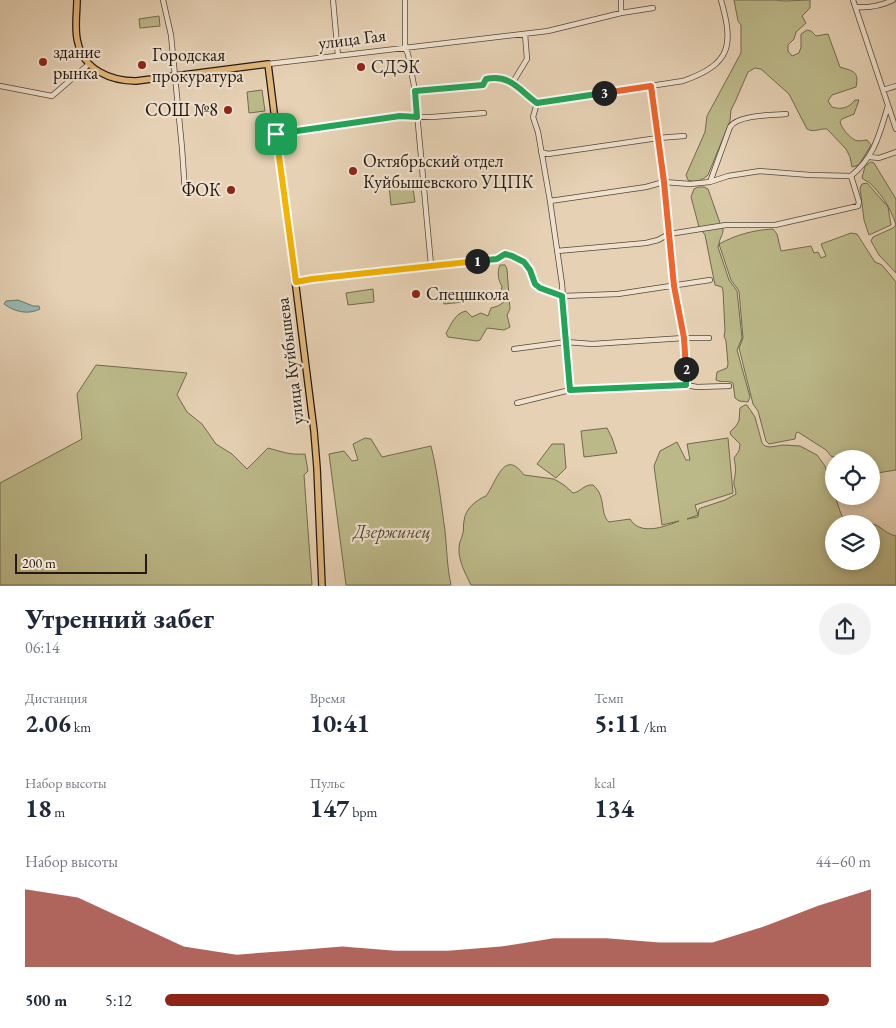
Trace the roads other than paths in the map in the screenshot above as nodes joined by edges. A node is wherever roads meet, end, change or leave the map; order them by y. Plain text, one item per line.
1 (77, 0) edge
2 (163, 0) edge
3 (333, 0) edge
4 (405, 0) edge
5 (621, 0) edge
6 (721, 0) edge
7 (854, 0) edge
8 (893, 0) edge
9 (856, 7) junction
10 (653, 8) dead end
11 (621, 13) junction
12 (525, 34) junction
13 (405, 48) junction
14 (338, 56) junction
15 (89, 64) junction
16 (268, 64) junction
17 (174, 76) junction
18 (513, 82) junction
19 (0, 86) edge
20 (651, 86) junction
21 (896, 86) edge
22 (883, 90) junction
23 (415, 91) junction
24 (537, 103) junction
25 (888, 106) junction
26 (484, 113) dead end
27 (786, 114) dead end
28 (417, 117) junction
29 (896, 129) edge
30 (276, 134) junction
31 (684, 136) dead end
32 (658, 138) junction
33 (542, 152) junction
34 (896, 152) edge
35 (870, 157) junction
36 (852, 176) junction
37 (664, 182) junction
38 (710, 182) junction
39 (185, 192) dead end
40 (550, 201) junction
41 (669, 234) junction
42 (558, 251) junction
43 (431, 265) junction
44 (710, 280) dead end
45 (296, 282) junction
46 (674, 286) junction
47 (562, 296) junction
48 (684, 338) junction
49 (709, 338) dead end
50 (566, 342) junction
51 (514, 349) dead end
52 (686, 385) junction
53 (729, 386) dead end
54 (570, 390) junction
55 (517, 403) dead end
56 (322, 586) edge

1 - 15 main road
2 - 17 street
3 - 14 street
4 - 13 street
5 - 11 street
6 - 20 street
7 - 9 street
8 - 9 street
9 - 22 street
10 - 11 street, улица Гая
11 - 12 street, улица Гая
12 - 13 street, улица Гая
12 - 18 street
13 - 14 street, улица Гая
13 - 23 street
14 - 16 street, улица Гая
15 - 17 main road, улица Гая
15 - 19 street
16 - 17 main road, улица Гая
16 - 30 main road, улица Куйбышева
17 - 39 street
18 - 23 street
18 - 24 street
20 - 24 street
20 - 32 street
21 - 22 street
22 - 25 street
23 - 28 street
24 - 33 street
25 - 29 street
25 - 35 street
26 - 28 street
27 - 38 street
28 - 30 street
28 - 43 street
30 - 45 main road, улица Куйбышева
31 - 32 street
32 - 33 street
32 - 37 street
33 - 40 street
34 - 35 street
35 - 36 street
36 - 38 street
36 - 41 street
37 - 38 street
37 - 40 street
37 - 41 street
40 - 42 street
41 - 42 street
41 - 46 street
42 - 47 street
43 - 45 street
43 - 47 street
44 - 46 street
45 - 56 main road, улица Куйбышева
46 - 47 street
46 - 48 street
47 - 50 street
48 - 49 street
48 - 50 street
48 - 52 street
50 - 51 street
50 - 54 street
52 - 53 street
52 - 54 street
54 - 55 street

